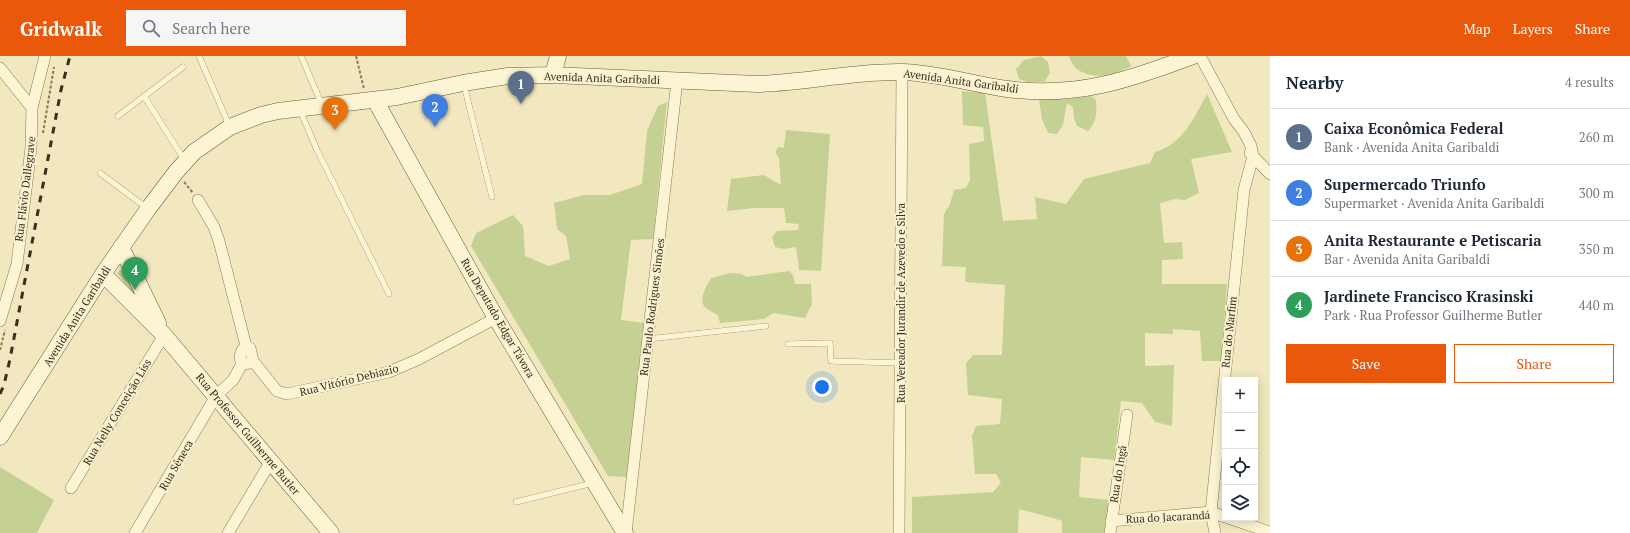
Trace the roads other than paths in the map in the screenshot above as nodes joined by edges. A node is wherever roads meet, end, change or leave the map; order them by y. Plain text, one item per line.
1 (45, 56) edge
2 (199, 56) edge
3 (301, 56) edge
4 (558, 56) edge
5 (1193, 56) edge
6 (1200, 56) edge
7 (183, 67) dead end
8 (902, 72) junction
9 (2, 75) edge
10 (553, 76) junction
11 (677, 81) junction
12 (463, 83) junction
13 (144, 96) junction
14 (371, 101) junction
15 (322, 105) junction
16 (32, 108) junction
17 (299, 108) junction
18 (118, 116) dead end
19 (230, 127) junction
20 (1253, 156) junction
21 (180, 166) junction
22 (100, 173) dead end
23 (1270, 174) edge
24 (492, 196) dead end
25 (198, 200) road end
26 (148, 208) junction
27 (121, 247) junction
28 (103, 274) junction
29 (389, 294) dead end
30 (496, 318) junction
31 (0, 321) edge
32 (766, 326) dead end
33 (164, 335) junction
34 (648, 339) junction
35 (788, 344) dead end
36 (246, 346) junction
37 (253, 361) junction
38 (900, 363) junction
39 (242, 364) junction
40 (216, 396) junction
41 (1127, 415) dead end
42 (0, 436) edge
43 (271, 461) junction
44 (595, 482) junction
45 (71, 488) dead end
46 (516, 502) dead end
47 (1211, 512) junction
48 (1222, 516) edge
49 (1111, 521) junction
50 (1235, 521) edge
51 (325, 530) edge
52 (1270, 532) edge
53 (135, 533) edge
54 (228, 533) edge
55 (625, 533) edge
56 (899, 533) edge
57 (1110, 533) edge
58 (1215, 533) edge

1 - 16 street, Rua Flávio Dallegrave
2 - 19 lane
3 - 15 lane
4 - 10 main road
5 - 8 main road, Avenida Anita Garibaldi
6 - 20 street
7 - 13 lane
8 - 11 main road, Avenida Anita Garibaldi
8 - 38 street, Rua Vereador Jurandir de Azevedo e Silva
9 - 16 street
10 - 11 main road, Avenida Anita Garibaldi
10 - 12 main road, Avenida Anita Garibaldi
11 - 34 street, Rua Paulo Rodrigues Simões
12 - 14 main road, Avenida Anita Garibaldi
12 - 24 lane
13 - 18 lane
13 - 21 lane
14 - 15 main road, Avenida Anita Garibaldi
14 - 30 main road, Rua Deputado Edgar Távora
15 - 17 main road, Avenida Anita Garibaldi
16 - 31 street, Rua Flávio Dallegrave
17 - 19 main road, Avenida Anita Garibaldi
17 - 29 lane
19 - 21 main road, Avenida Anita Garibaldi
20 - 23 street
20 - 47 street, Rua do Marfim
21 - 26 main road, Avenida Anita Garibaldi
22 - 26 lane
25 - 36 street, Rua Vitório Debiazio
26 - 27 main road, Avenida Anita Garibaldi
27 - 28 main road, Avenida Anita Garibaldi
27 - 33 main road, Rua Professor Guilherme Butler
28 - 33 main road, Rua Professor Guilherme Butler
28 - 42 main road, Avenida Anita Garibaldi
30 - 37 street, Rua Vitório Debiazio
30 - 44 main road, Rua Deputado Edgar Távora
32 - 34 lane
33 - 40 main road, Rua Professor Guilherme Butler
33 - 45 street, Rua Nelly Conceição Liss
34 - 55 street, Rua Paulo Rodrigues Simões
35 - 38 lane
36 - 37 street, Rua Vitório Debiazio
36 - 39 street, Rua Sêneca
37 - 39 street
38 - 56 street, Rua Vereador Jurandir de Azevedo e Silva
39 - 40 street, Rua Sêneca
40 - 43 main road, Rua Professor Guilherme Butler
40 - 53 street, Rua Sêneca
41 - 49 street, Rua do Ingá
43 - 51 main road, Rua Professor Guilherme Butler
43 - 54 street
44 - 46 lane
44 - 55 main road, Rua Deputado Edgar Távora
47 - 48 street, Rua do Jacarandá
47 - 49 street, Rua do Jacarandá
47 - 58 street, Rua do Marfim
49 - 57 street, Rua do Ingá
50 - 52 street, Rua do Jacarandá

